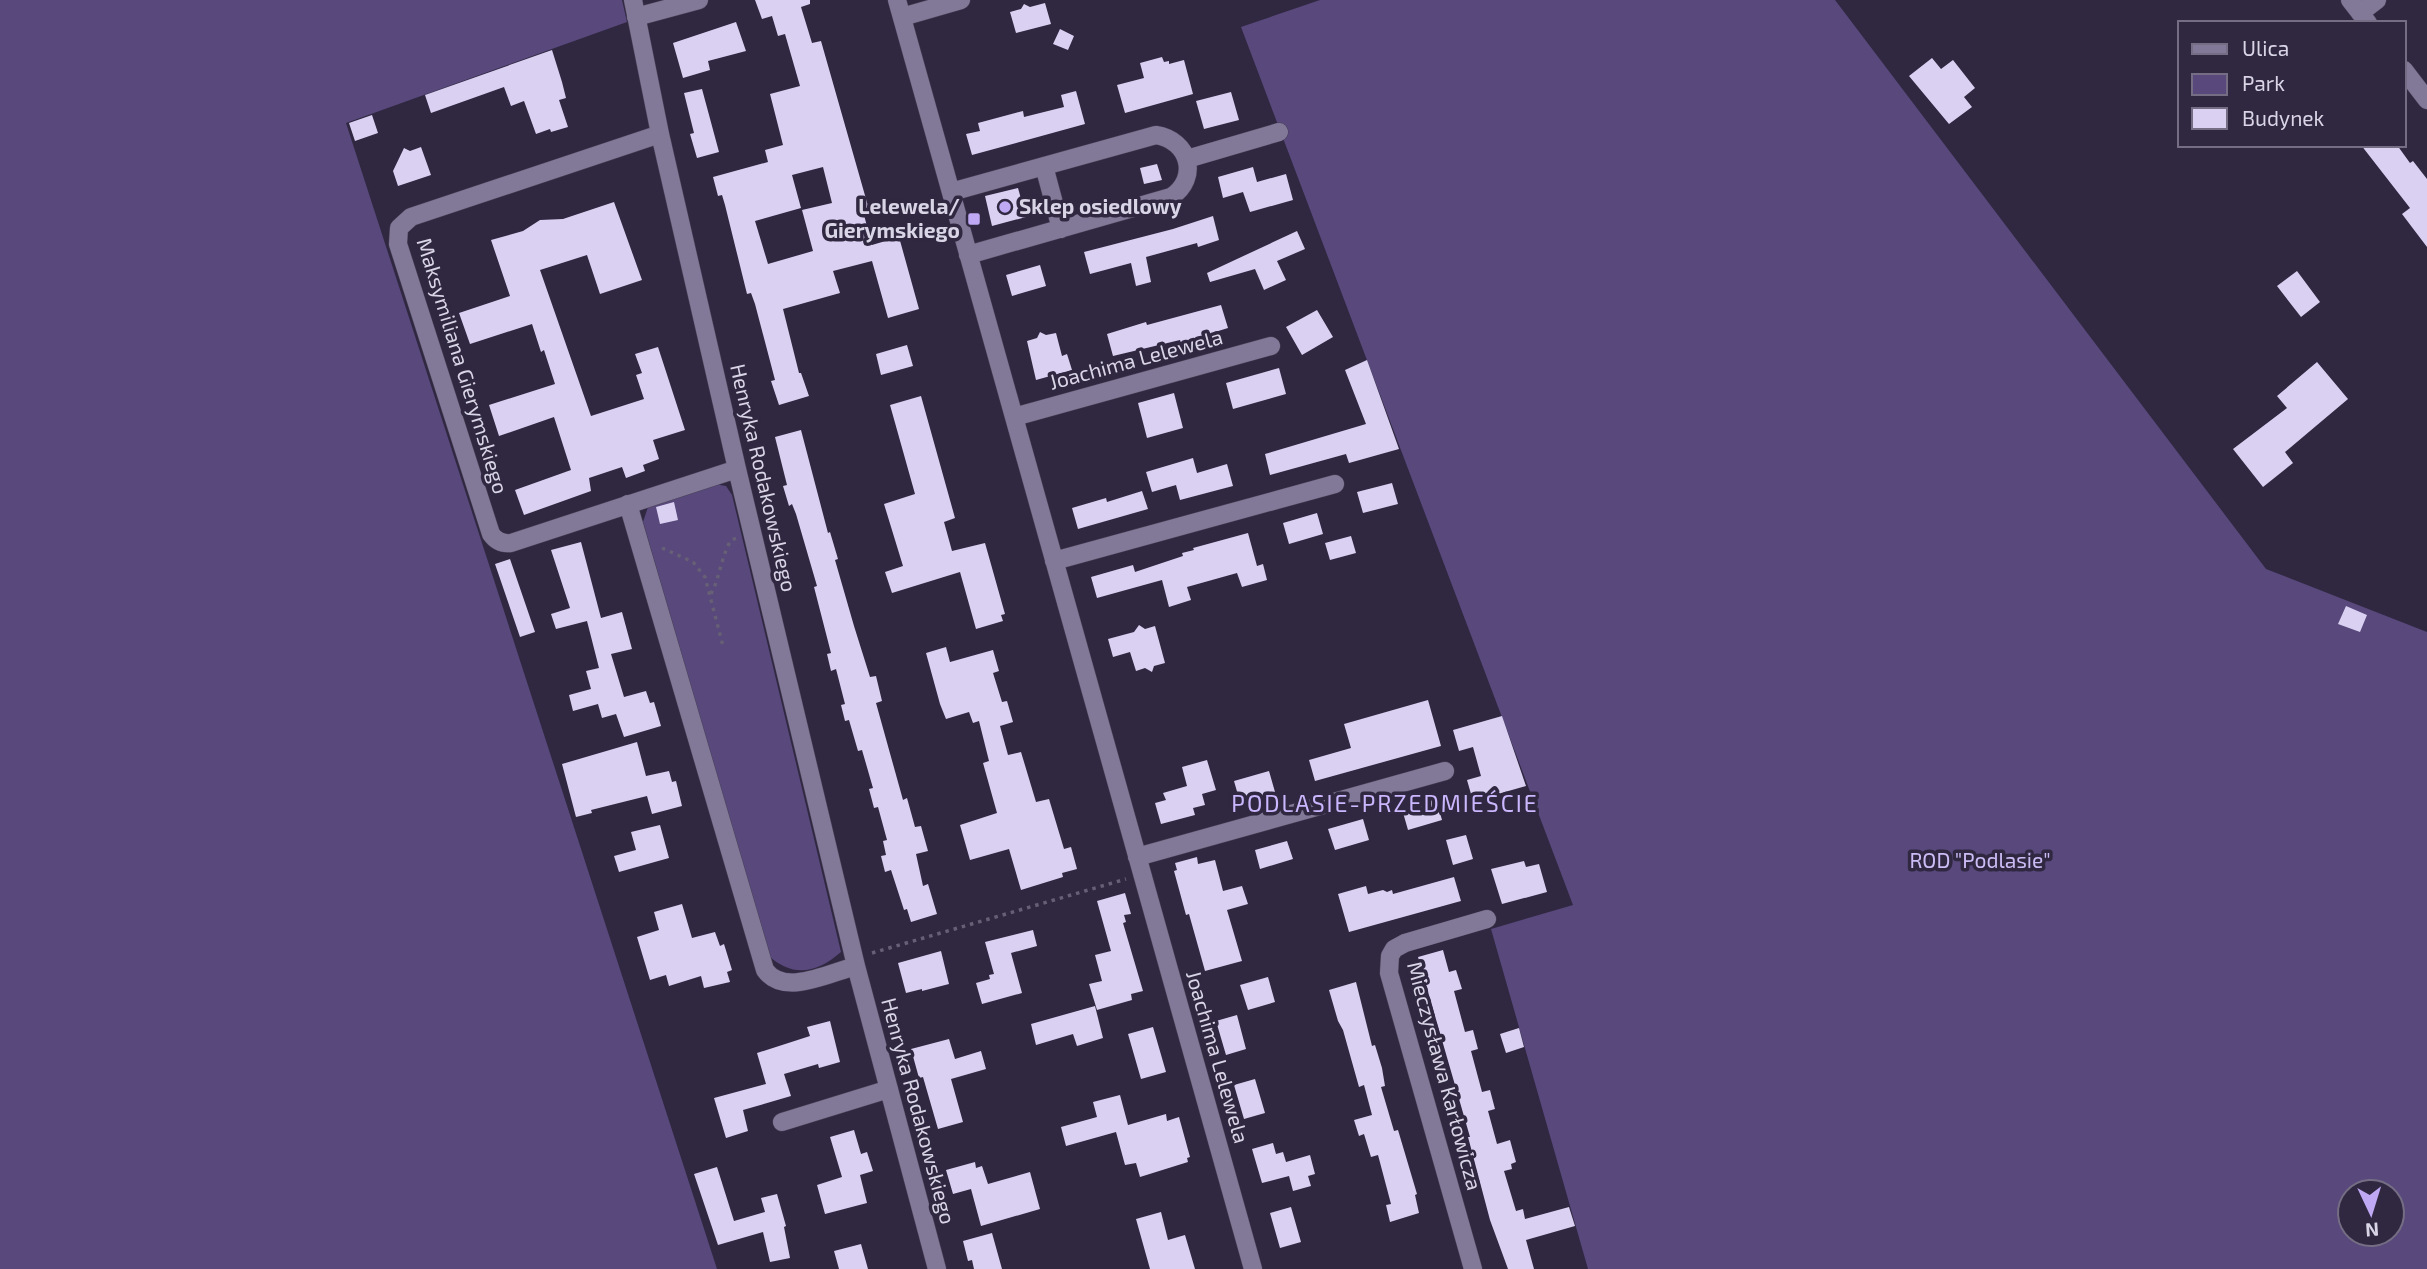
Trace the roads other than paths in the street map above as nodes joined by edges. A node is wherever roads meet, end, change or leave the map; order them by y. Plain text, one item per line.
1 (699, 0) edge
2 (961, 0) edge
3 (2377, 0) edge
4 (635, 8) edge
5 (899, 9) edge
6 (2359, 12) edge
7 (2406, 74) edge
8 (2427, 100) edge
9 (1279, 132) dead end
10 (660, 134) junction
11 (1187, 159) junction
12 (1044, 166) junction
13 (951, 192) junction
14 (1060, 229) junction
15 (968, 255) junction
16 (1271, 346) dead end
17 (1014, 417) junction
18 (737, 469) junction
19 (1335, 484) dead end
20 (628, 504) junction
21 (1054, 561) junction
22 (1445, 771) dead end
23 (1137, 857) junction
24 (1487, 919) dead end
25 (855, 962) junction
26 (889, 1089) junction
27 (782, 1122) dead end
28 (937, 1269) edge
29 (1253, 1269) edge
30 (1473, 1269) edge

1 - 4 street
2 - 5 street, Joachima Lelewela
3 - 6 street
4 - 10 street, Henryka Rodakowskiego
5 - 13 street, Joachima Lelewela
7 - 8 street
9 - 11 street
10 - 18 street, Henryka Rodakowskiego
10 - 20 street, Maksymiliana Gierymskiego
11 - 12 street
11 - 14 street
12 - 13 street
12 - 14 street
13 - 15 street, Joachima Lelewela
14 - 15 street
15 - 17 street, Joachima Lelewela
16 - 17 street, Joachima Lelewela
17 - 21 street, Joachima Lelewela
18 - 20 street, Maksymiliana Gierymskiego
18 - 25 street, Henryka Rodakowskiego
19 - 21 street
20 - 25 street
21 - 23 street, Joachima Lelewela
22 - 23 street
23 - 29 street, Joachima Lelewela
24 - 30 street, Mieczysława Karłowicza
25 - 26 street, Henryka Rodakowskiego
26 - 27 street
26 - 28 street, Henryka Rodakowskiego

